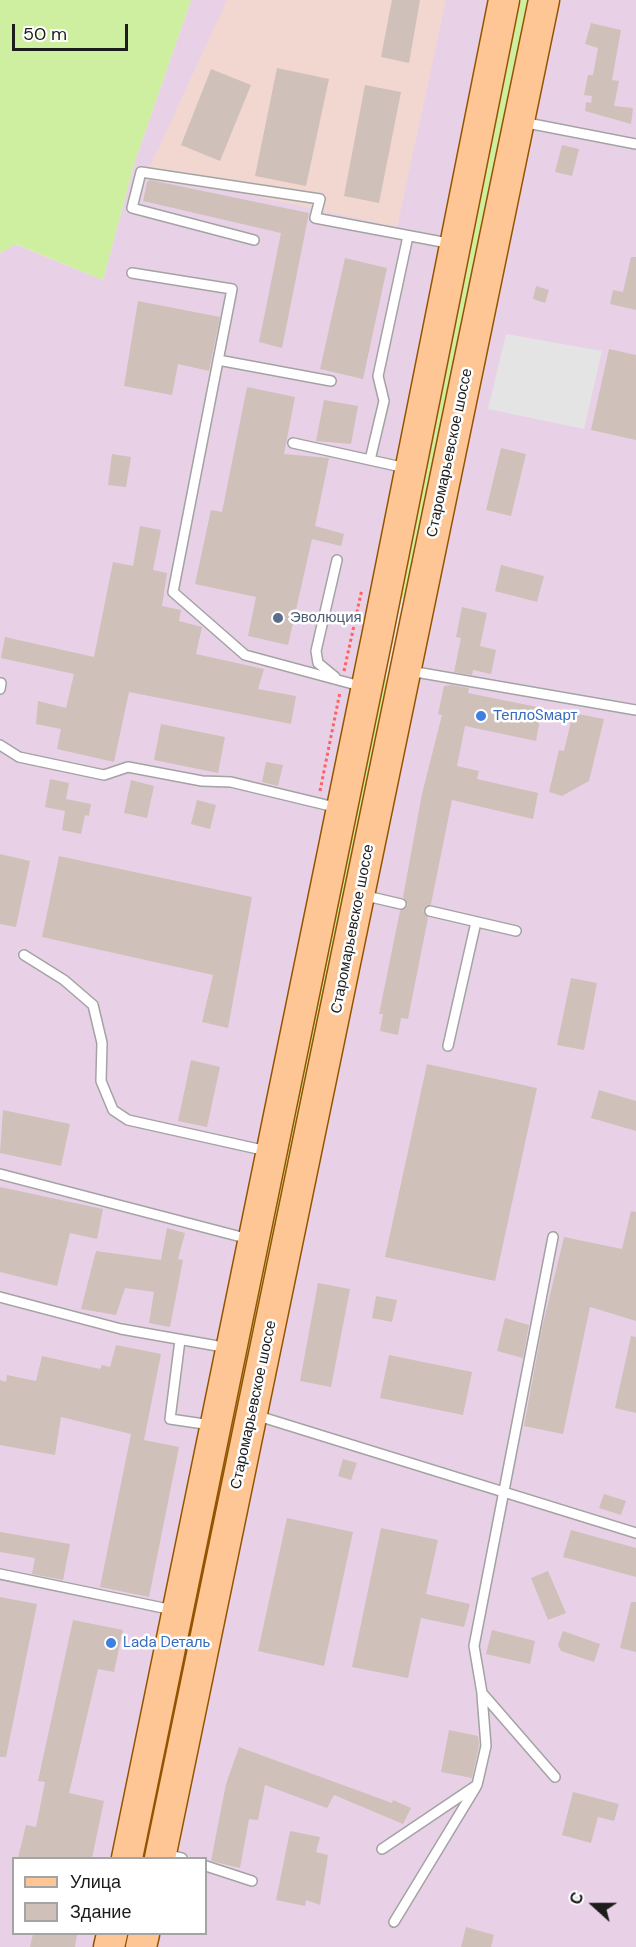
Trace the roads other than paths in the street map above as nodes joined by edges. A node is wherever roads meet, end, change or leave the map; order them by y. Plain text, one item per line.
1 (504, 0) edge
2 (544, 0) edge
3 (519, 122) junction
4 (636, 144) edge
5 (408, 236) junction
6 (254, 240) dead end
7 (456, 245) junction
8 (132, 273) dead end
9 (218, 360) junction
10 (331, 381) dead end
11 (293, 443) dead end
12 (370, 460) junction
13 (411, 470) junction
14 (337, 560) dead end
15 (377, 636) junction
16 (408, 656) junction
17 (354, 685) junction
18 (636, 710) edge
19 (0, 745) edge
20 (342, 808) junction
21 (360, 895) junction
22 (401, 904) dead end
23 (430, 911) dead end
24 (476, 922) junction
25 (516, 931) dead end
26 (24, 955) dead end
27 (448, 1046) dead end
28 (272, 1152) junction
29 (0, 1174) edge
30 (553, 1237) dead end
31 (254, 1240) junction
32 (0, 1297) edge
33 (180, 1340) junction
34 (232, 1348) junction
35 (252, 1414) junction
36 (216, 1426) junction
37 (505, 1491) junction
38 (636, 1533) edge
39 (0, 1574) edge
40 (178, 1611) junction
41 (482, 1693) junction
42 (555, 1777) dead end
43 (477, 1785) junction
44 (382, 1849) dead end
45 (168, 1856) edge
46 (127, 1857) edge
47 (207, 1866) edge
48 (252, 1881) dead end
49 (394, 1922) dead end

1 - 7 main road
2 - 3 main road, Старомарьевское шоссе
3 - 4 lane
3 - 16 main road, Старомарьевское шоссе
5 - 6 lane
5 - 7 lane
5 - 12 lane
7 - 13 main road
8 - 9 lane
9 - 10 lane
9 - 17 lane
11 - 12 lane
12 - 13 lane
13 - 15 main road
14 - 17 lane
15 - 16 main road
15 - 17 main road
16 - 18 lane
16 - 21 main road, Старомарьевское шоссе
17 - 20 main road
19 - 20 lane
20 - 28 main road
21 - 22 lane
21 - 35 main road, Старомарьевское шоссе
23 - 24 lane
24 - 25 lane
24 - 27 lane
26 - 28 lane
28 - 31 main road
29 - 31 lane
30 - 37 lane
31 - 34 main road
32 - 33 lane
33 - 34 lane
33 - 36 lane
34 - 36 main road
35 - 37 lane
35 - 45 main road, Старомарьевское шоссе
36 - 40 main road
37 - 38 lane
37 - 41 lane
39 - 40 lane
40 - 46 main road
41 - 42 lane
41 - 43 lane
43 - 44 lane
43 - 49 lane
47 - 48 lane

